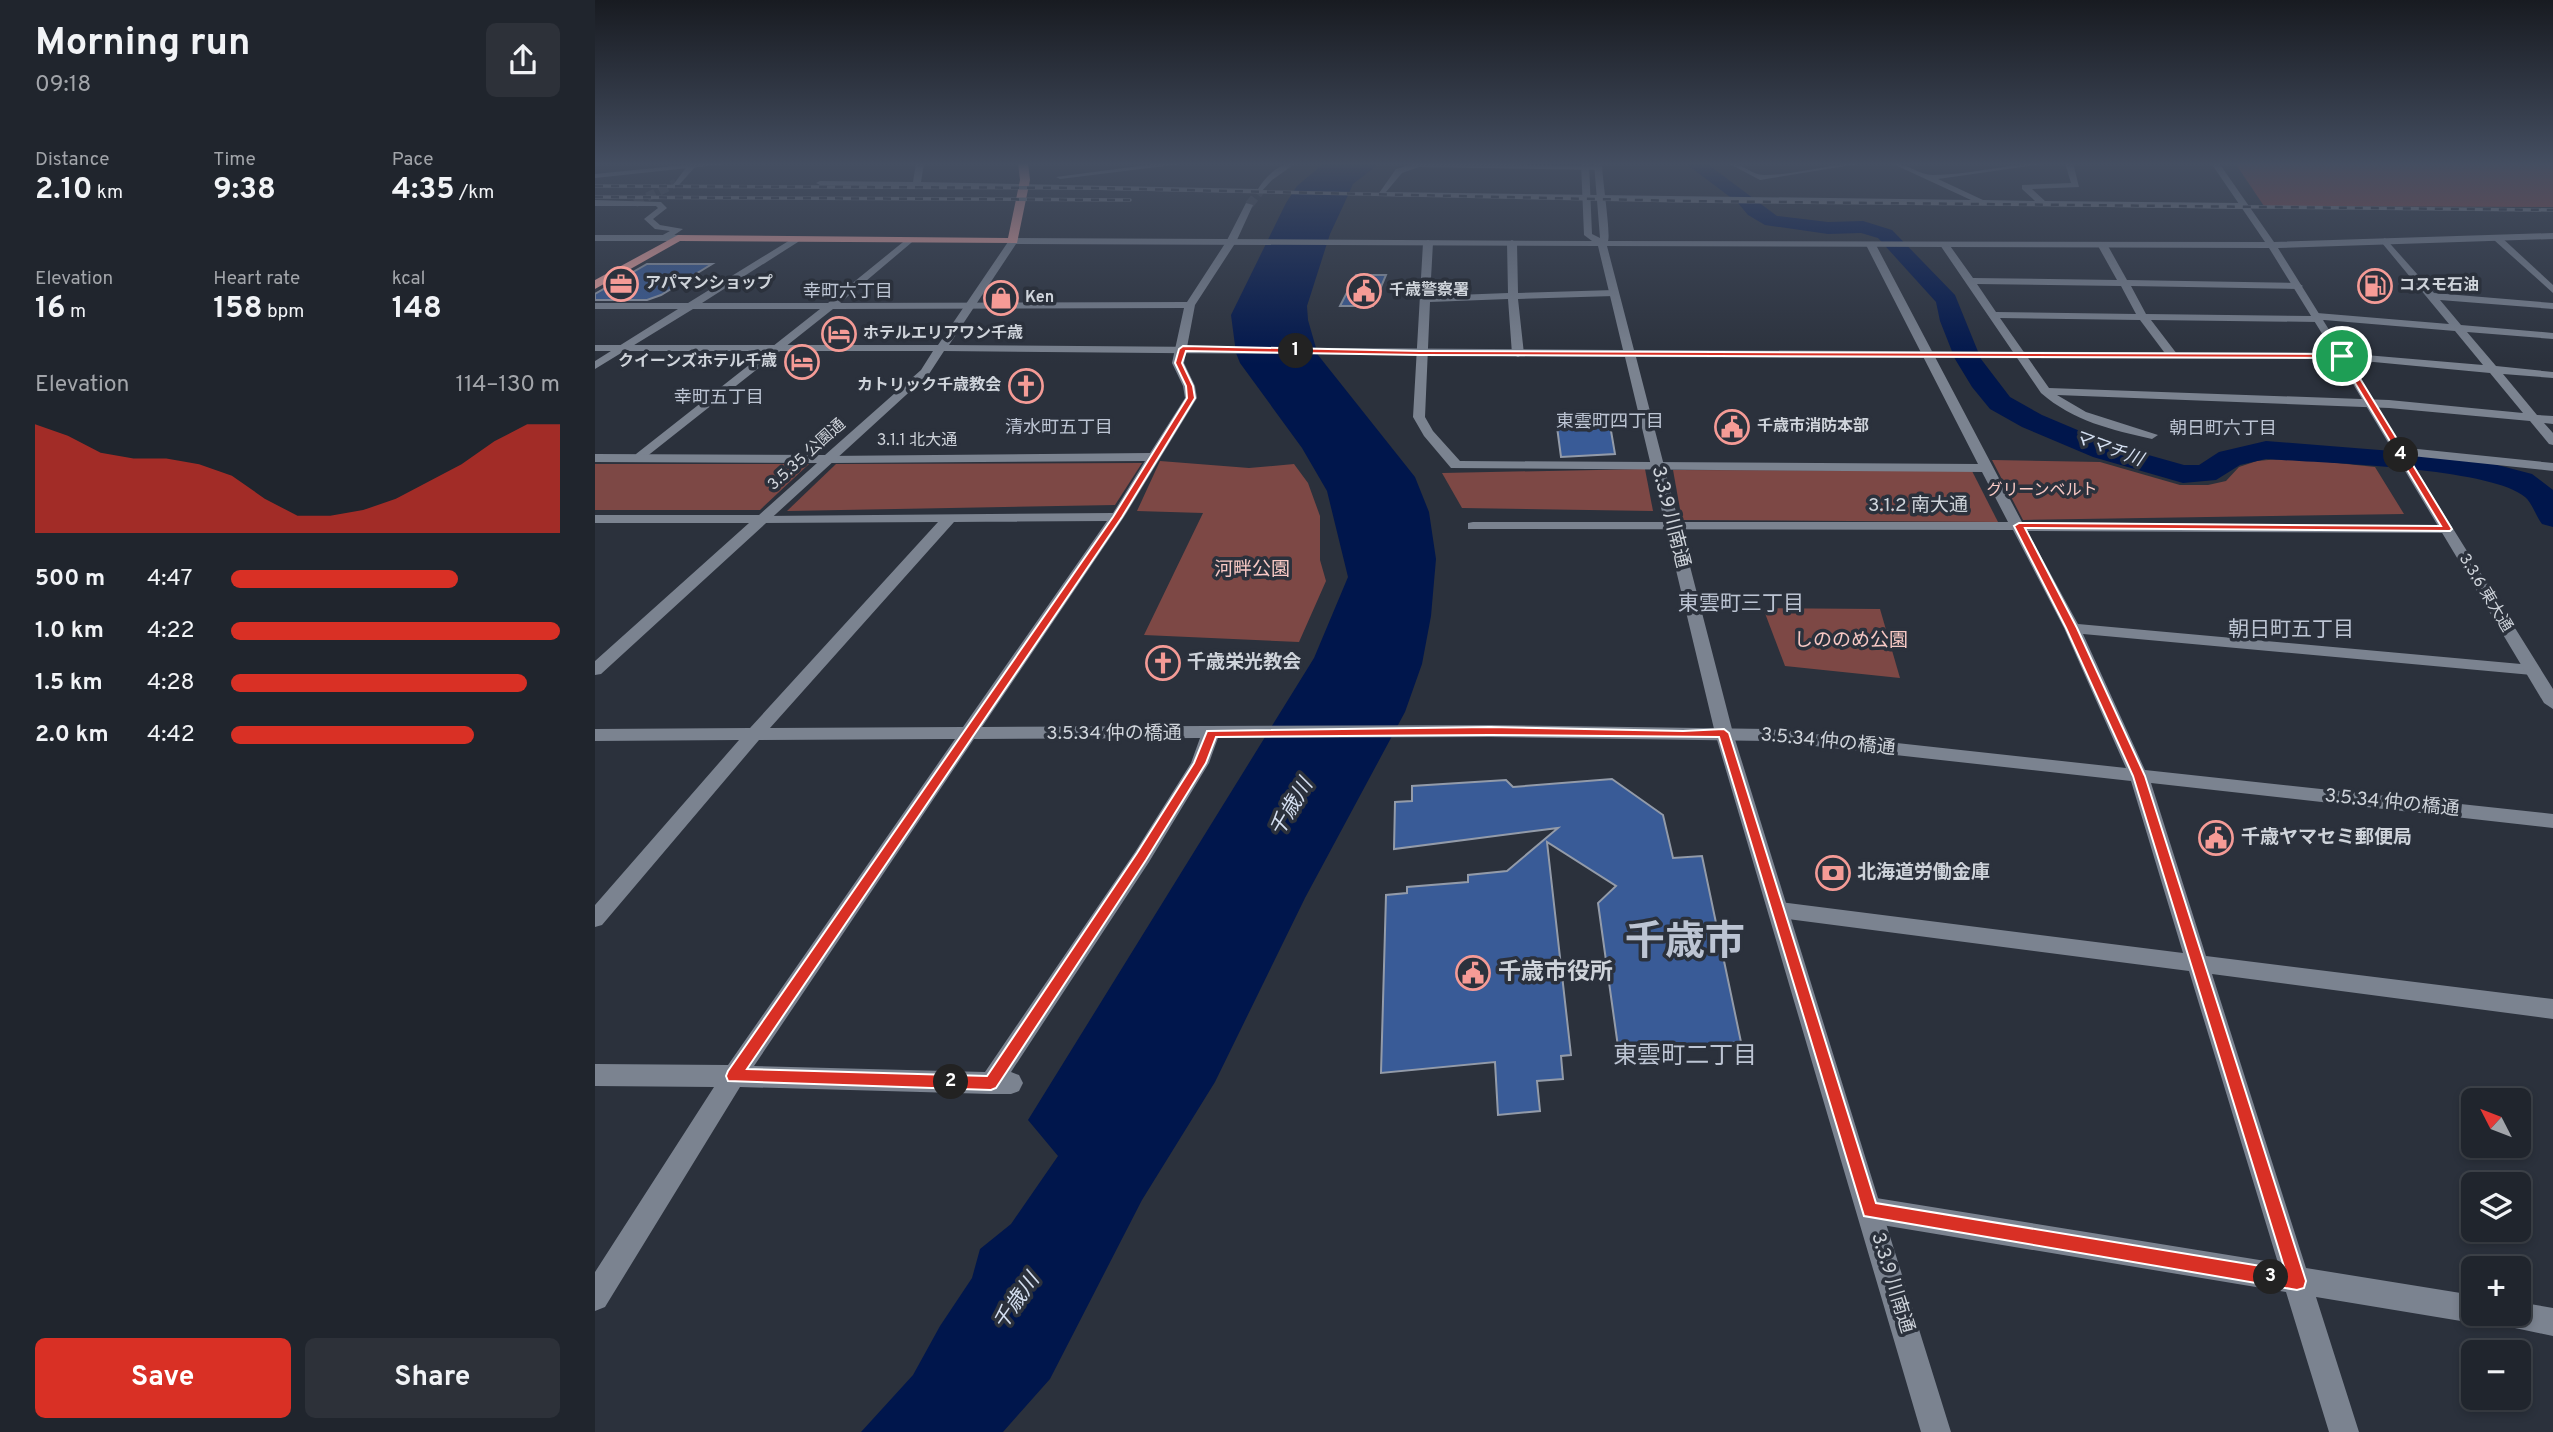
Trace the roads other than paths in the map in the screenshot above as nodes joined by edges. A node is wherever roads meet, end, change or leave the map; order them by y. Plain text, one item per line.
1 (678, 230) edge
2 (1015, 230) edge
3 (1240, 230) edge
4 (1587, 230) edge
5 (1605, 230) edge
6 (2260, 230) edge
7 (2551, 237) edge
8 (595, 238) edge
9 (664, 238) junction
10 (678, 238) junction
11 (2497, 238) junction
12 (795, 240) junction
13 (908, 241) junction
14 (1013, 241) junction
15 (2385, 241) junction
16 (1236, 242) junction
17 (1427, 243) junction
18 (1512, 243) junction
19 (1602, 243) junction
20 (1874, 245) junction
21 (1945, 245) junction
22 (2272, 245) junction
23 (2103, 246) junction
24 (2535, 274) junction
25 (2553, 275) edge
26 (1971, 281) junction
27 (2123, 282) junction
28 (595, 285) edge
29 (2298, 286) junction
30 (2553, 290) edge
31 (1614, 293) junction
32 (1513, 296) junction
33 (2432, 296) junction
34 (1425, 299) junction
35 (832, 304) junction
36 (691, 305) junction
37 (970, 305) junction
38 (1190, 305) junction
39 (595, 306) edge
40 (2553, 306) edge
41 (1994, 315) junction
42 (2142, 315) junction
43 (2318, 317) junction
44 (2459, 328) junction
45 (2553, 336) edge
46 (595, 348) edge
47 (624, 348) junction
48 (779, 348) junction
49 (939, 348) junction
50 (1183, 349) junction
51 (1420, 353) junction
52 (1518, 354) junction
53 (1631, 354) junction
54 (2171, 354) junction
55 (1926, 355) junction
56 (2022, 355) junction
57 (2342, 356) junction
58 (595, 366) edge
59 (2493, 370) junction
60 (2553, 375) edge
61 (2045, 391) junction
62 (2370, 404) junction
63 (2533, 418) junction
64 (2553, 420) edge
65 (2152, 435) dead end
66 (2553, 441) edge
67 (2401, 455) junction
68 (641, 457) junction
69 (1156, 457) junction
70 (595, 458) edge
71 (830, 459) junction
72 (1657, 465) junction
73 (2538, 466) junction
74 (2553, 467) edge
75 (1986, 468) junction
76 (2553, 478) edge
77 (1117, 517) junction
78 (950, 518) junction
79 (595, 519) edge
80 (762, 519) junction
81 (1671, 524) junction
82 (1473, 526) dead end
83 (2019, 526) junction
84 (2447, 529) junction
85 (2071, 628) junction
86 (595, 670) edge
87 (2532, 670) junction
88 (2553, 703) edge
89 (1212, 733) junction
90 (1724, 733) junction
91 (595, 734) edge
92 (968, 734) junction
93 (754, 735) junction
94 (2139, 776) junction
95 (2553, 821) edge
96 (1780, 910) junction
97 (595, 919) edge
98 (2197, 962) junction
99 (2553, 1009) edge
100 (595, 1075) edge
101 (734, 1076) junction
102 (1870, 1210) junction
103 (2297, 1281) junction
104 (595, 1297) edge
105 (2461, 1307) edge
106 (2531, 1318) edge
107 (2553, 1322) edge
108 (1936, 1432) edge
109 (2344, 1432) edge

1 - 9 street
2 - 14 highway
3 - 16 street
4 - 19 street
5 - 19 street
6 - 22 street, 3.3.6 東大通
7 - 11 street
8 - 9 street
9 - 10 street
10 - 12 highway
10 - 28 highway
11 - 15 street
11 - 24 street
12 - 13 highway
12 - 36 street
13 - 14 highway
13 - 35 street
14 - 16 street
14 - 37 street, 3.5.35 公園通
15 - 22 street
15 - 33 street
16 - 17 street
16 - 38 street
17 - 18 street
17 - 34 street
18 - 19 street
18 - 32 street
19 - 20 street
19 - 31 street, 3.3.9 川南通
20 - 21 street
20 - 55 street
21 - 23 street
21 - 26 street
22 - 23 street
22 - 29 street, 3.3.6 東大通
23 - 27 street
24 - 25 street
24 - 30 street
26 - 27 street
26 - 41 street
27 - 29 street
27 - 42 street
29 - 43 street, 3.3.6 東大通
31 - 32 street
31 - 53 street, 3.3.9 川南通
32 - 34 street
32 - 52 street
33 - 40 street
33 - 44 street
34 - 51 street
35 - 36 street
35 - 37 street
35 - 48 street
36 - 39 street
36 - 47 street
37 - 38 street
37 - 49 street, 3.5.35 公園通
38 - 50 street
41 - 42 street
41 - 56 street
42 - 43 street
42 - 54 street
43 - 44 street
43 - 57 street, 3.3.6 東大通
44 - 45 street
44 - 59 street
46 - 47 street
47 - 48 street
47 - 58 street
48 - 49 street
48 - 68 street
49 - 50 street
49 - 71 street, 3.5.35 公園通
50 - 51 street
50 - 69 street
51 - 52 street
51 - 72 street, 3.1.2 南大通
52 - 53 street
53 - 55 street
53 - 72 street, 3.3.9 川南通
54 - 56 street
54 - 57 street
55 - 56 street
55 - 75 street
56 - 61 street
57 - 59 street
57 - 62 street, 3.3.6 東大通
59 - 60 street
59 - 63 street
61 - 62 street
61 - 65 street
62 - 63 street
62 - 67 street, 3.3.6 東大通
63 - 64 street
63 - 66 street
67 - 73 street
67 - 84 street, 3.3.6 東大通
68 - 70 street, 3.1.1 北大通
68 - 71 street, 3.1.1 北大通
69 - 71 street, 3.1.1 北大通
69 - 77 street
71 - 80 street, 3.5.35 公園通
72 - 75 street, 3.1.2 南大通
72 - 81 street, 3.3.9 川南通
73 - 74 street
73 - 76 street
75 - 83 street
77 - 78 street
77 - 92 street
78 - 80 street
78 - 93 street
79 - 80 street
80 - 86 street, 3.5.35 公園通
81 - 82 street, 3.1.2 南大通
81 - 83 street, 3.1.2 南大通
81 - 90 street, 3.3.9 川南通
83 - 84 street, 3.1.2 南大通
83 - 85 street
84 - 87 street, 3.3.6 東大通
85 - 87 street
85 - 94 street
87 - 88 street, 3.3.6 東大通
89 - 90 street, 3.5.34 仲の橋通
89 - 92 street, 3.5.34 仲の橋通
89 - 101 street
90 - 94 street, 3.5.34 仲の橋通
90 - 96 street, 3.3.9 川南通
91 - 93 street, 3.5.34 仲の橋通
92 - 93 street, 3.5.34 仲の橋通
92 - 101 street
93 - 97 street
94 - 95 street, 3.5.34 仲の橋通
94 - 98 street
96 - 98 street
96 - 102 street, 3.3.9 川南通
98 - 99 street
98 - 103 street
100 - 101 street
101 - 104 street
102 - 103 street
102 - 108 street, 3.3.9 川南通
103 - 105 street
103 - 109 street
106 - 107 street

